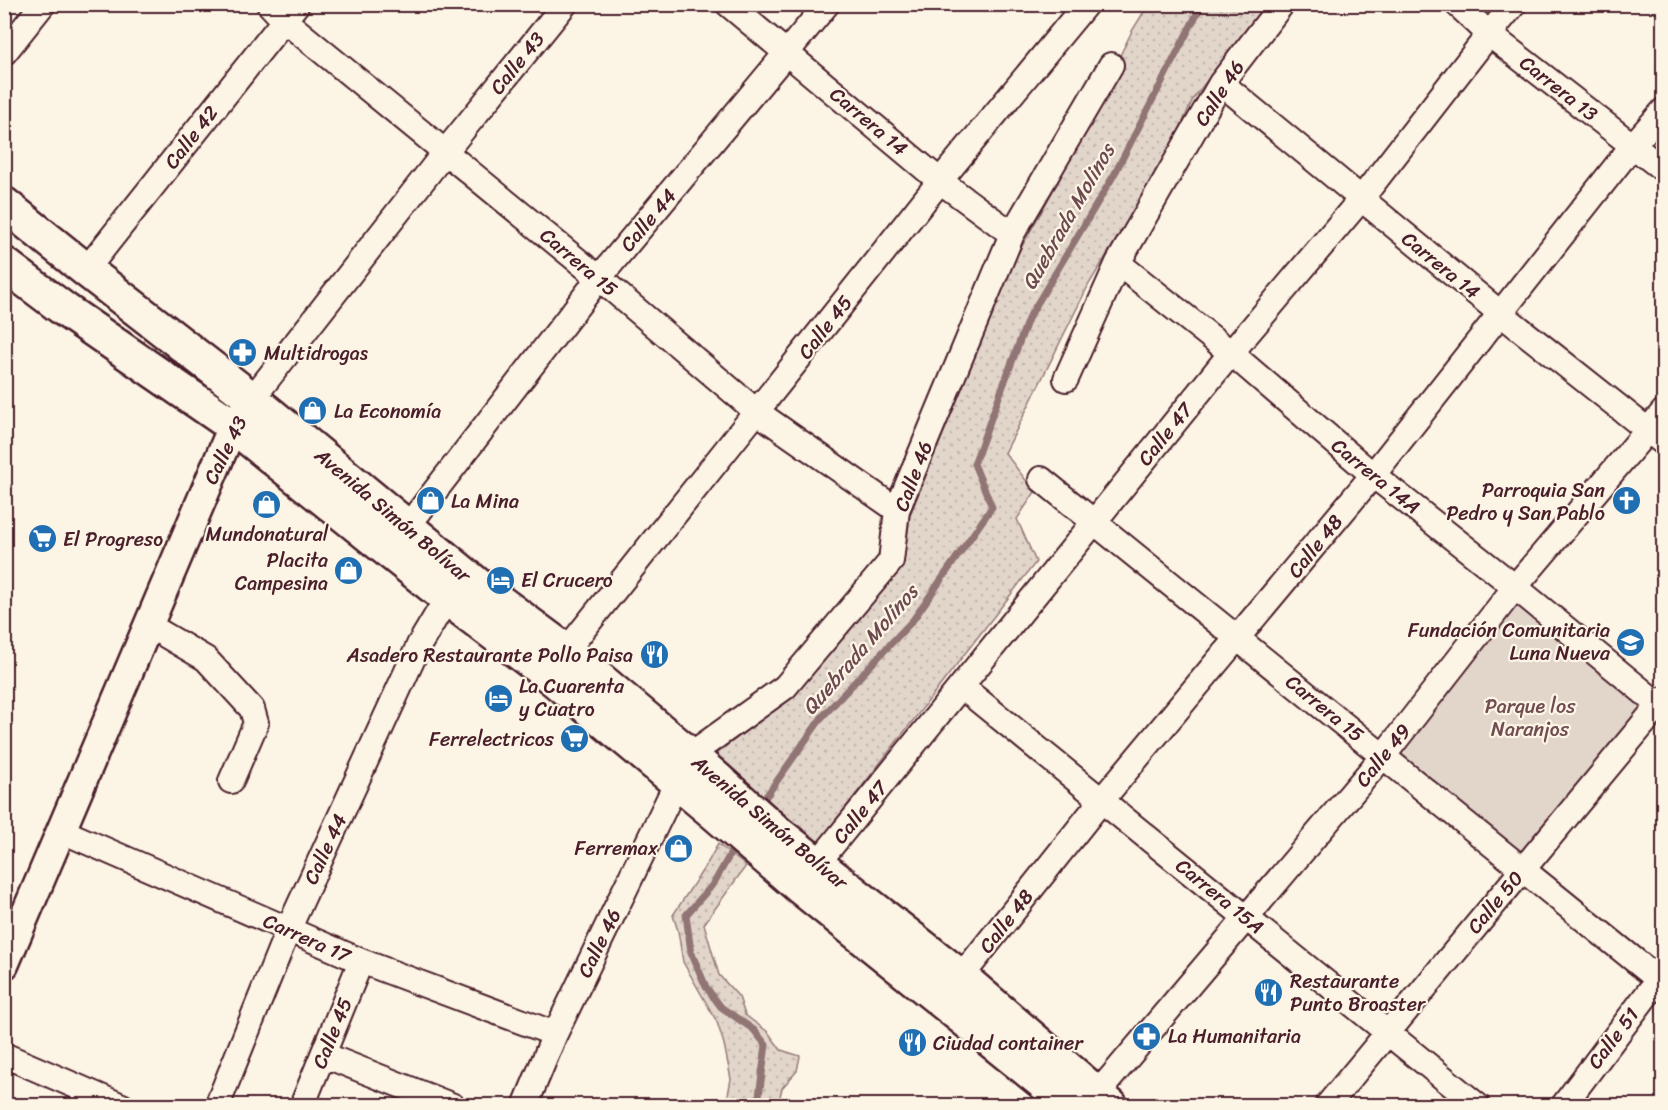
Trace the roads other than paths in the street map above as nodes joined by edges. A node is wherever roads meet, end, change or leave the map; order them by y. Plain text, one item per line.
1 (43, 4) edge
2 (565, 4) edge
3 (728, 4) edge
4 (827, 4) edge
5 (1086, 4) edge
6 (1282, 4) edge
7 (1457, 4) edge
8 (1514, 4) edge
9 (283, 10) edge
10 (1489, 34) junction
11 (4, 53) edge
12 (788, 53) junction
13 (1111, 65) dead end
14 (1221, 83) junction
15 (1664, 110) edge
16 (1633, 145) junction
17 (445, 152) junction
18 (1664, 170) edge
19 (940, 181) junction
20 (1361, 199) junction
21 (4, 204) edge
22 (1012, 234) junction
23 (1118, 263) junction
24 (4, 264) edge
25 (86, 270) junction
26 (599, 278) junction
27 (1500, 313) junction
28 (1231, 352) junction
29 (1066, 379) dead end
30 (252, 399) junction
31 (1664, 411) edge
32 (757, 412) junction
33 (233, 426) junction
34 (1656, 436) edge
35 (1373, 475) junction
36 (1041, 479) dead end
37 (897, 510) junction
38 (1094, 522) junction
39 (408, 526) junction
40 (1515, 587) junction
41 (447, 598) junction
42 (148, 625) junction
43 (1239, 638) junction
44 (566, 651) junction
45 (962, 687) junction
46 (1662, 704) edge
47 (1384, 755) junction
48 (683, 768) junction
49 (231, 781) dead end
50 (1101, 801) junction
51 (62, 831) junction
52 (773, 846) junction
53 (817, 864) junction
54 (1524, 868) junction
55 (1246, 918) junction
56 (288, 930) junction
57 (360, 961) junction
58 (4, 965) edge
59 (961, 977) junction
60 (1662, 978) edge
61 (1388, 1031) junction
62 (555, 1034) junction
63 (324, 1054) junction
64 (4, 1055) edge
65 (1081, 1102) edge
66 (122, 1106) edge
67 (217, 1106) edge
68 (302, 1106) edge
69 (453, 1106) edge
70 (525, 1106) edge
71 (1328, 1106) edge
72 (1478, 1106) edge
73 (1563, 1106) edge

1 - 11 street
2 - 17 street, Calle 43
3 - 12 street, Carrera 14
4 - 12 street, Calle 44
5 - 19 street, Calle 45
6 - 14 street, Calle 46
7 - 10 street, Carrera 13
8 - 10 street, Calle 47
9 - 17 street, Carrera 15
9 - 25 street, Calle 42
10 - 16 street, Carrera 13
10 - 20 street, Calle 47
12 - 19 street, Carrera 14
12 - 26 street, Calle 44
13 - 22 street, Calle 46
14 - 20 street, Carrera 14
14 - 23 street, Calle 46
15 - 16 street, Calle 48
16 - 18 street, Carrera 13
16 - 27 street, Calle 48
17 - 26 street, Carrera 15
17 - 30 street, Calle 43
19 - 22 street, Carrera 14
19 - 32 street, Calle 45
20 - 27 street, Carrera 14
20 - 28 street, Calle 47
21 - 25 main road, Avenida Simón Bolívar
22 - 37 street, Calle 46
23 - 28 street, Carrera 14A
23 - 29 street, Calle 46
24 - 33 main road, Avenida Simón Bolívar
25 - 30 main road, Avenida Simón Bolívar
26 - 32 street, Carrera 15
26 - 39 street, Calle 44
27 - 34 street, Carrera 14
27 - 35 street, Calle 48
28 - 35 street, Carrera 14A
28 - 38 street, Calle 47
30 - 33 street, Calle 43
30 - 39 main road, Avenida Simón Bolívar
31 - 34 street, Calle 49
32 - 37 street, Carrera 15
32 - 44 street, Calle 45
33 - 39 main road
33 - 41 main road, Avenida Simón Bolívar
33 - 42 street, Calle 43
34 - 40 street, Calle 49
35 - 40 street, Carrera 14A
35 - 43 street, Calle 48
36 - 38 street, Carrera 15
37 - 48 street, Calle 46
38 - 43 street, Carrera 15
38 - 45 street, Calle 47
39 - 44 main road, Avenida Simón Bolívar
40 - 46 street, Carrera 14A
40 - 47 street, Calle 49
41 - 48 main road, Avenida Simón Bolívar
41 - 56 street, Calle 44
42 - 49 street
42 - 51 street, Calle 43
43 - 47 street, Carrera 15
43 - 50 street, Calle 48
44 - 48 main road, Avenida Simón Bolívar
45 - 50 street, Carrera 15A
45 - 53 street, Calle 47
46 - 54 street, Calle 50
47 - 54 street, Carrera 15
47 - 55 street, Calle 49
48 - 52 main road, Avenida Simón Bolívar
48 - 62 street, Calle 46
50 - 55 street, Carrera 15A
50 - 59 street, Calle 48
51 - 56 street, Carrera 17
51 - 58 street, Calle 43
52 - 53 main road, Avenida Simón Bolívar
52 - 65 main road, Avenida Simón Bolívar
53 - 59 main road, Avenida Simón Bolívar
54 - 60 street, Carrera 15
54 - 61 street, Calle 50
55 - 61 street, Carrera 15A
55 - 65 street, Calle 49
56 - 57 street, Carrera 17
56 - 67 street, Calle 44
57 - 62 street, Carrera 17
57 - 63 street, Calle 45
59 - 65 main road, Avenida Simón Bolívar
60 - 73 street, Calle 51
61 - 71 street, Calle 50
61 - 72 street, Carrera 15A
62 - 70 street, Calle 46
63 - 68 street, Calle 45
63 - 69 street
64 - 66 street

